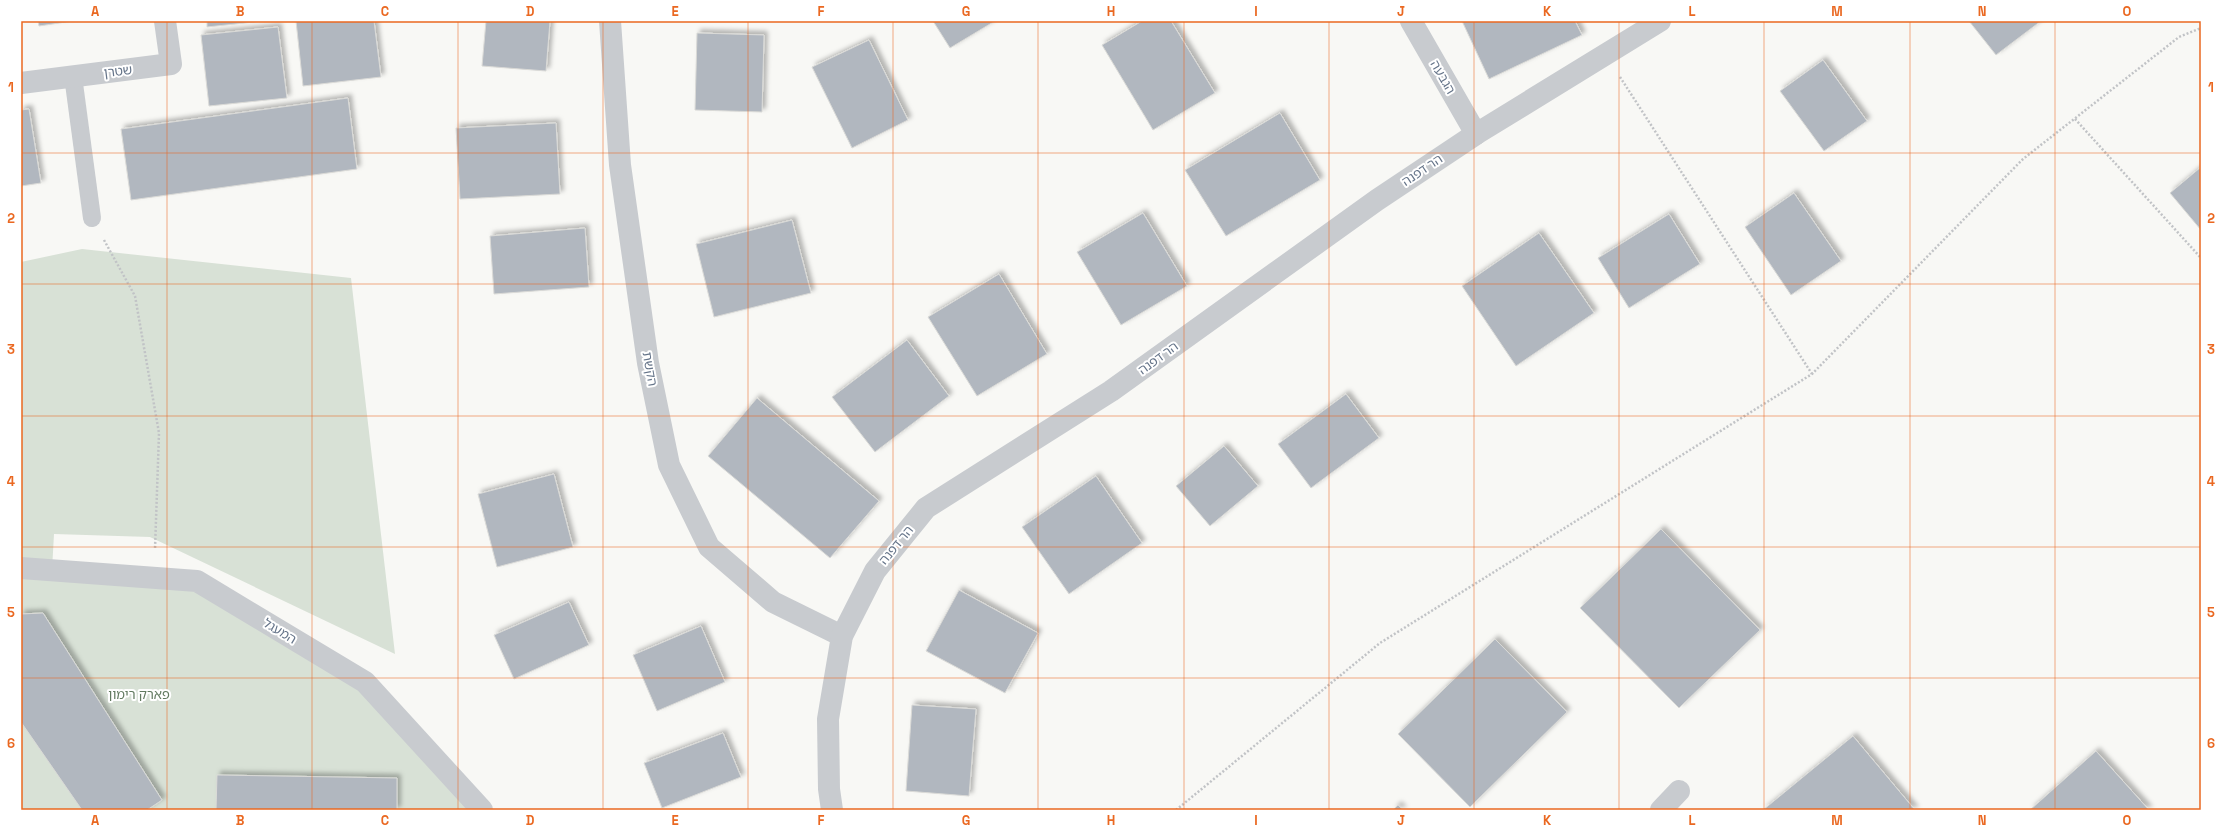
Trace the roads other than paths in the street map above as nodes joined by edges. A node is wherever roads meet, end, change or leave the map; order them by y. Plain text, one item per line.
1 (165, 21) edge
2 (610, 21) edge
3 (1411, 21) edge
4 (1660, 21) edge
5 (73, 76) junction
6 (21, 82) edge
7 (1476, 134) junction
8 (92, 218) road end
9 (21, 568) edge
10 (842, 636) junction
11 (1679, 791) dead end
12 (482, 810) edge
13 (832, 810) edge
14 (1661, 810) edge

1 - 5 street, שטרן
2 - 10 street, הקשת
3 - 7 street, הגבעה
4 - 7 street, הר דפנה
5 - 6 street, שטרן
5 - 8 lane
7 - 10 street, הר דפנה
9 - 12 street, המעגל
10 - 13 street, הר דפנה
11 - 14 street

